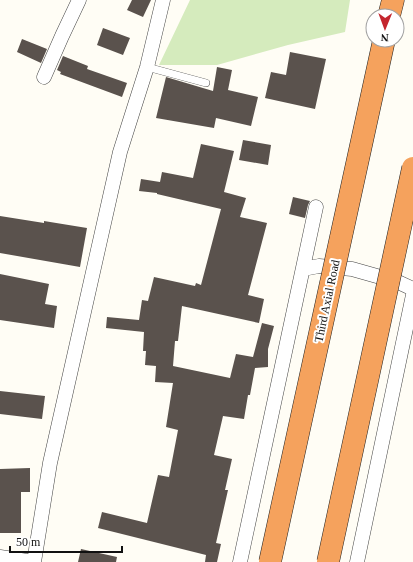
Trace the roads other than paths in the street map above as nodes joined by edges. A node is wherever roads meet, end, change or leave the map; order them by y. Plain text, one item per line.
1 (79, 0) edge
2 (163, 0) edge
3 (382, 48) edge
4 (147, 67) junction
5 (44, 77) dead end
6 (206, 83) dead end
7 (413, 168) edge
8 (316, 207) dead end
9 (303, 269) junction
10 (413, 289) edge
11 (413, 295) edge
12 (0, 557) edge
13 (34, 562) edge
14 (240, 562) edge
15 (270, 562) edge
16 (328, 562) edge
17 (357, 562) edge

1 - 5 street
2 - 4 street
3 - 15 highway, Third Axial Road, bridge
4 - 6 lane
4 - 13 street
7 - 16 highway, bridge
8 - 9 street
9 - 10 street
9 - 14 street
11 - 17 street
12 - 13 street

